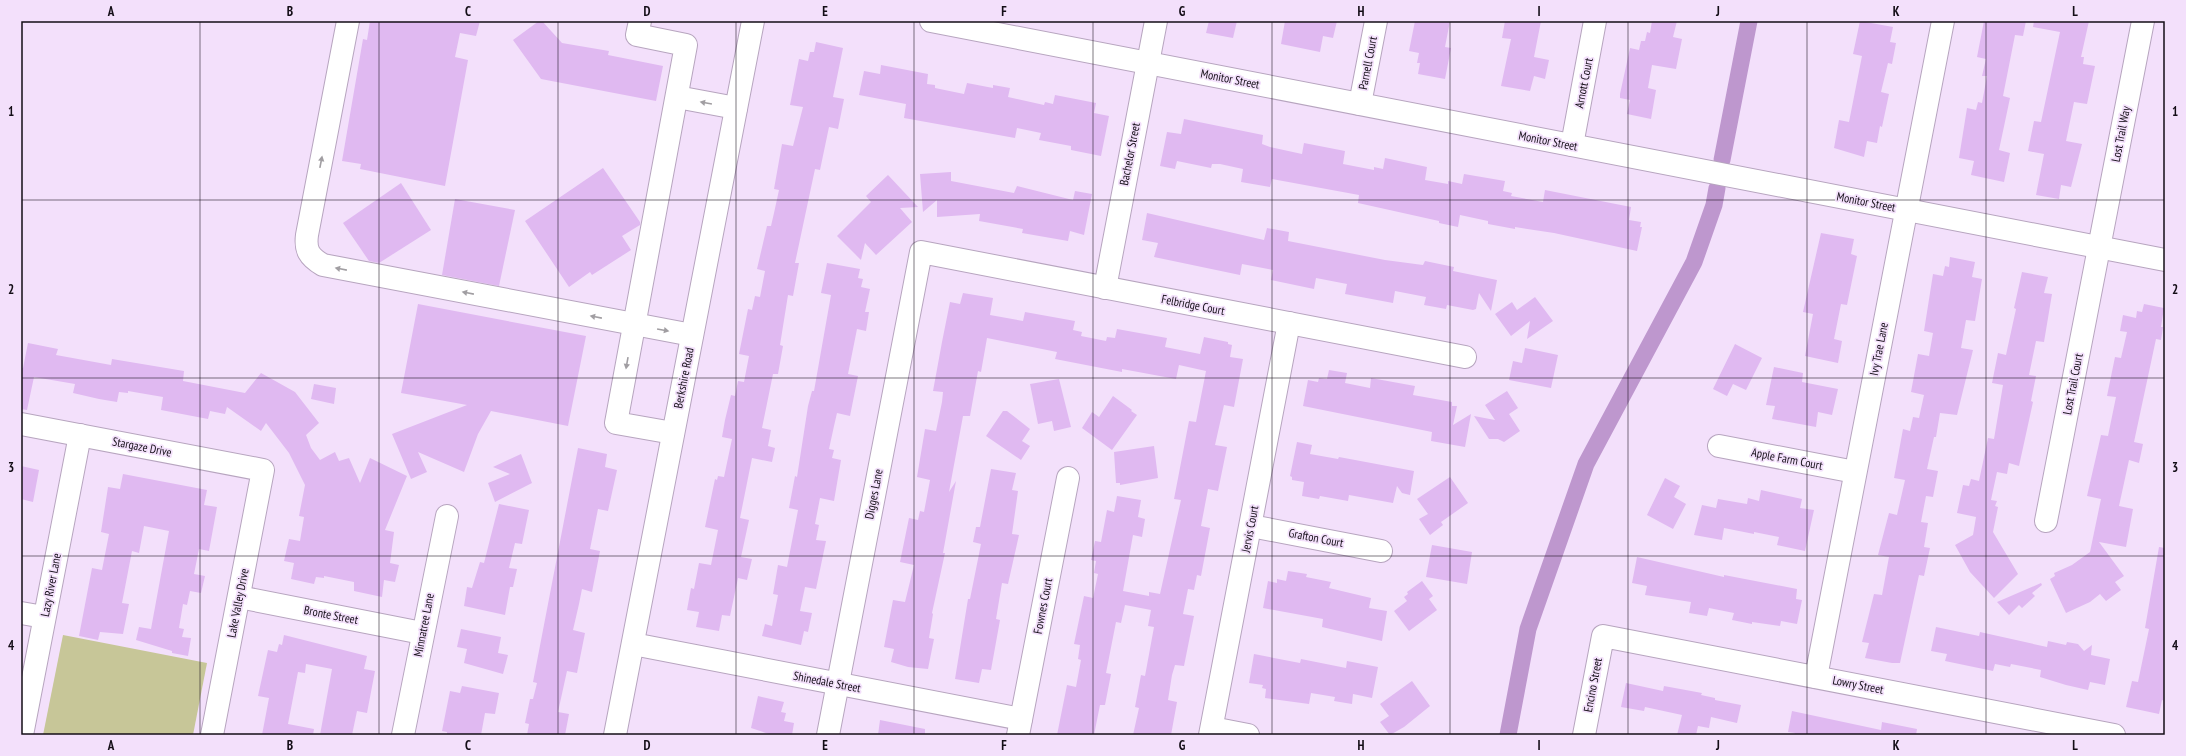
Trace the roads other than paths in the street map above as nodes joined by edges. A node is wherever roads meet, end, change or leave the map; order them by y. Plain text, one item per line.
1 (348, 21) edge
2 (640, 21) edge
3 (753, 21) edge
4 (931, 21) edge
5 (1156, 21) edge
6 (1376, 21) edge
7 (1596, 21) edge
8 (1943, 21) edge
9 (2143, 21) edge
10 (1148, 63) junction
11 (677, 97) junction
12 (1360, 104) junction
13 (736, 108) junction
14 (1572, 145) junction
15 (1906, 210) junction
16 (2099, 248) junction
17 (921, 252) joint
18 (2165, 260) edge
19 (1105, 288) junction
20 (1289, 323) junction
21 (634, 325) junction
22 (692, 335) junction
23 (1465, 357) dead end
24 (21, 424) edge
25 (674, 433) junction
26 (80, 435) junction
27 (1718, 446) dead end
28 (263, 470) joint
29 (1855, 472) junction
30 (1068, 478) dead end
31 (447, 516) dead end
32 (2046, 521) dead end
33 (1251, 526) junction
34 (1382, 551) dead end
35 (239, 598) junction
36 (21, 613) edge
37 (44, 617) junction
38 (422, 633) junction
39 (1603, 636) joint
40 (633, 644) junction
41 (1816, 677) junction
42 (838, 684) junction
43 (1020, 727) edge
44 (1211, 732) edge
45 (22, 735) edge
46 (212, 735) edge
47 (403, 735) edge
48 (615, 735) edge
49 (828, 735) edge
50 (1248, 735) edge
51 (1584, 735) edge
52 (2114, 735) edge

21 -> 1 street
2 - 11 street
3 - 13 street, Berkshire Road
4 - 10 street, Monitor Street
5 - 10 street, Bachelor Street
6 - 12 street, Parnell Court
7 - 14 street, Arnott Court
8 - 15 street, Ivy Trae Lane
9 - 16 street, Lost Trail Way
10 - 12 street, Monitor Street
10 - 19 street, Bachelor Street
13 -> 11 street
11 - 21 street
12 - 14 street, Monitor Street
13 - 22 street, Berkshire Road
14 - 15 street, Monitor Street
15 - 16 street, Monitor Street
15 - 29 street, Ivy Trae Lane
16 - 18 street, Monitor Street
16 - 32 street, Lost Trail Court
17 - 19 street, Felbridge Court
17 - 42 street, Digges Lane
19 - 20 street, Felbridge Court
20 - 23 street, Felbridge Court
20 - 33 street, Jervis Court
21 -> 22 street
21 -> 25 street
22 - 25 street, Berkshire Road
24 - 26 street, Stargaze Drive
25 - 40 street, Berkshire Road
26 - 28 street, Stargaze Drive
26 - 37 street, Lazy River Lane
27 - 29 street, Apple Farm Court
28 - 35 street, Lake Valley Drive
29 - 41 street, Ivy Trae Lane
30 - 43 street, Fownes Court
31 - 38 street, Minnatree Lane
33 - 34 street, Grafton Court
33 - 44 street, Jervis Court
35 - 38 street, Bronte Street
35 - 46 street, Lake Valley Drive
36 - 37 street
37 - 45 street, Lazy River Lane
38 - 47 street, Minnatree Lane
39 - 41 street, Lowry Street
39 - 51 street, Encino Street
40 - 42 street, Shinedale Street
40 - 48 street, Berkshire Road
41 - 52 street, Lowry Street
42 - 43 street, Shinedale Street
42 - 49 street, Digges Lane
44 - 50 street

